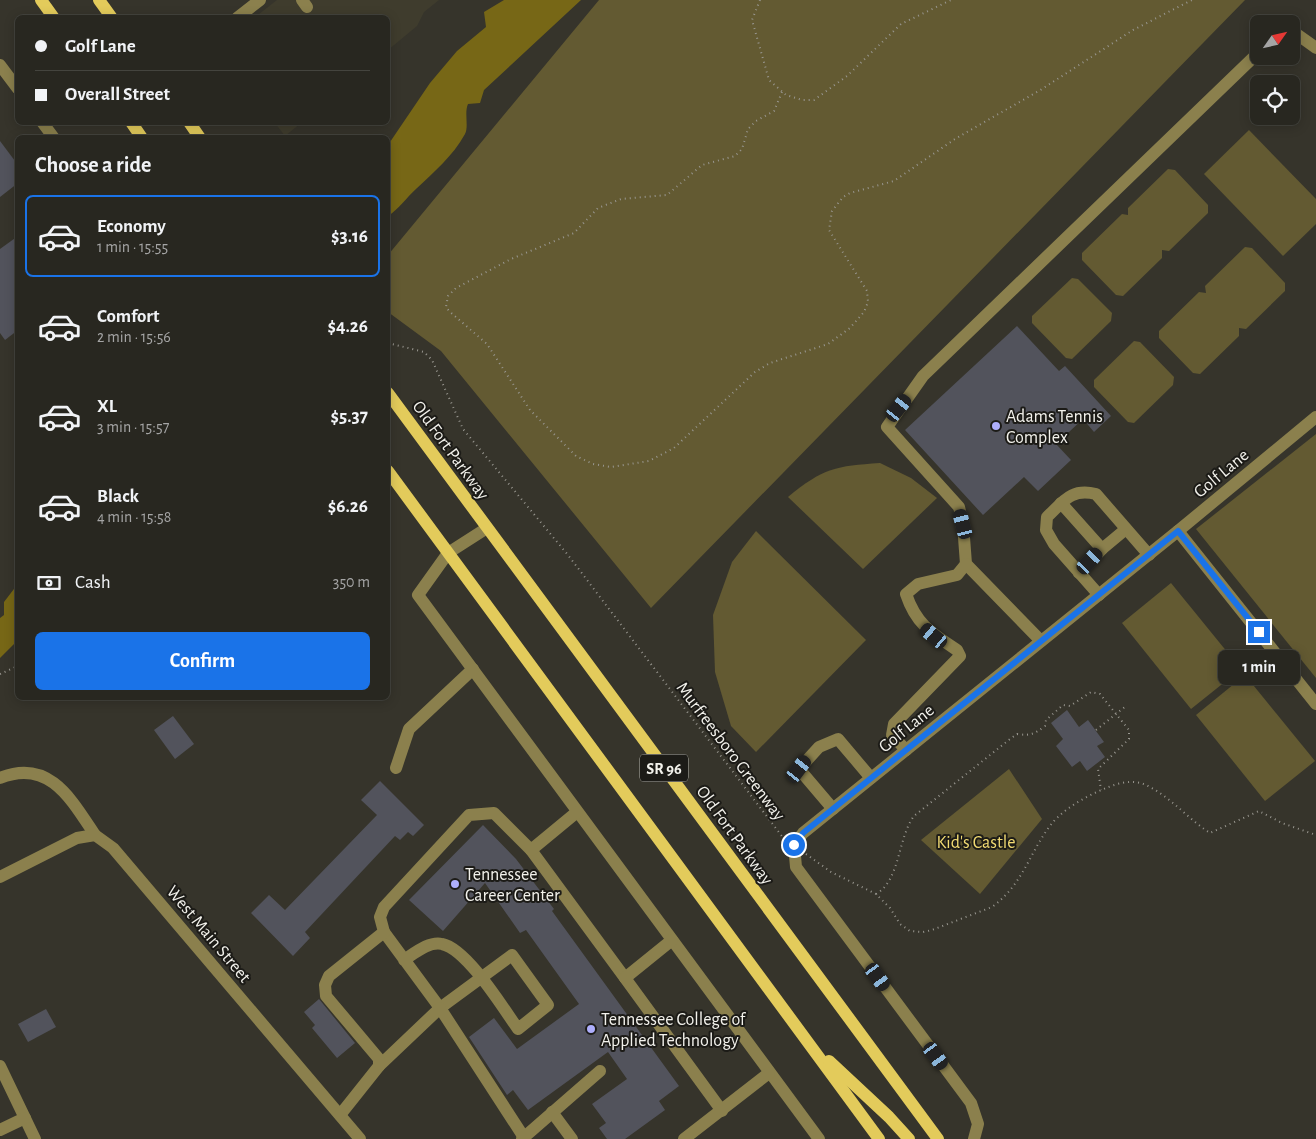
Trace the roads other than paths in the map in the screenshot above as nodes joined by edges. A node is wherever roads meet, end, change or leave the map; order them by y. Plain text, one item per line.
1 (41, 0) edge
2 (99, 0) edge
3 (260, 0) edge
4 (52, 15) edge
5 (110, 15) edge
6 (240, 15) edge
7 (1300, 37) edge
8 (1316, 48) edge
9 (1250, 61) edge
10 (0, 65) edge
11 (15, 86) edge
12 (390, 398) edge
13 (1316, 417) edge
14 (390, 474) edge
15 (1061, 504) junction
16 (487, 528) junction
17 (1126, 528) junction
18 (1178, 531) junction
19 (1102, 549) junction
20 (448, 553) junction
21 (1149, 554) junction
22 (966, 564) junction
23 (1079, 573) junction
24 (1099, 595) junction
25 (1041, 641) junction
26 (473, 669) junction
27 (1316, 704) edge
28 (906, 750) junction
29 (396, 768) dead end
30 (0, 778) edge
31 (871, 778) junction
32 (833, 809) junction
33 (577, 812) junction
34 (95, 834) junction
35 (531, 850) junction
36 (0, 878) edge
37 (384, 932) junction
38 (672, 940) junction
39 (404, 960) junction
40 (481, 977) junction
41 (625, 978) junction
42 (440, 1008) junction
43 (807, 1040) junction
44 (0, 1066) edge
45 (379, 1066) junction
46 (600, 1071) dead end
47 (769, 1073) junction
48 (722, 1111) junction
49 (552, 1112) junction
50 (340, 1115) junction
51 (25, 1118) junction
52 (0, 1130) edge
53 (523, 1138) edge
54 (34, 1139) edge
55 (360, 1139) edge
56 (572, 1139) edge
57 (684, 1139) edge
58 (819, 1139) edge
59 (879, 1139) edge
60 (909, 1139) edge
61 (938, 1139) edge
62 (974, 1139) edge

1 - 4 main road
2 - 5 main road
3 - 6 street
7 - 8 street
9 - 22 street
10 - 11 street
12 - 16 main road, Old Fort Parkway / SR 96
13 - 18 street, Golf Lane
14 - 20 main road, SR 96
15 - 17 street
15 - 19 street
15 - 23 street
16 - 20 street
16 - 61 main road, Old Fort Parkway / SR 96
17 - 19 street
17 - 21 street
18 - 21 street, Golf Lane
18 - 27 street
19 - 23 street
20 - 26 street
20 - 43 main road, SR 96
21 - 24 street, Golf Lane
22 - 25 street
22 - 28 street
23 - 24 street
24 - 25 street, Golf Lane
25 - 28 street, Golf Lane
26 - 29 street
26 - 33 street
28 - 31 street, Golf Lane
30 - 34 street, West Main Street
31 - 32 street, Golf Lane
31 - 32 street
32 - 62 street, Golf Lane
33 - 35 street
33 - 38 street
34 - 36 street
34 - 50 street, West Main Street
35 - 37 street
35 - 41 street
37 - 39 street
37 - 45 street
38 - 41 street
38 - 47 street
39 - 40 street
39 - 42 street
40 - 40 street
40 - 42 street
41 - 48 street
42 - 45 street
42 - 53 street
43 - 59 main road, SR 96
43 - 60 main road
44 - 51 street
45 - 50 street
46 - 49 street
47 - 48 street
47 - 58 street
48 - 57 street
49 - 53 street
49 - 56 street
50 - 55 street, West Main Street
51 - 52 street
51 - 54 street

